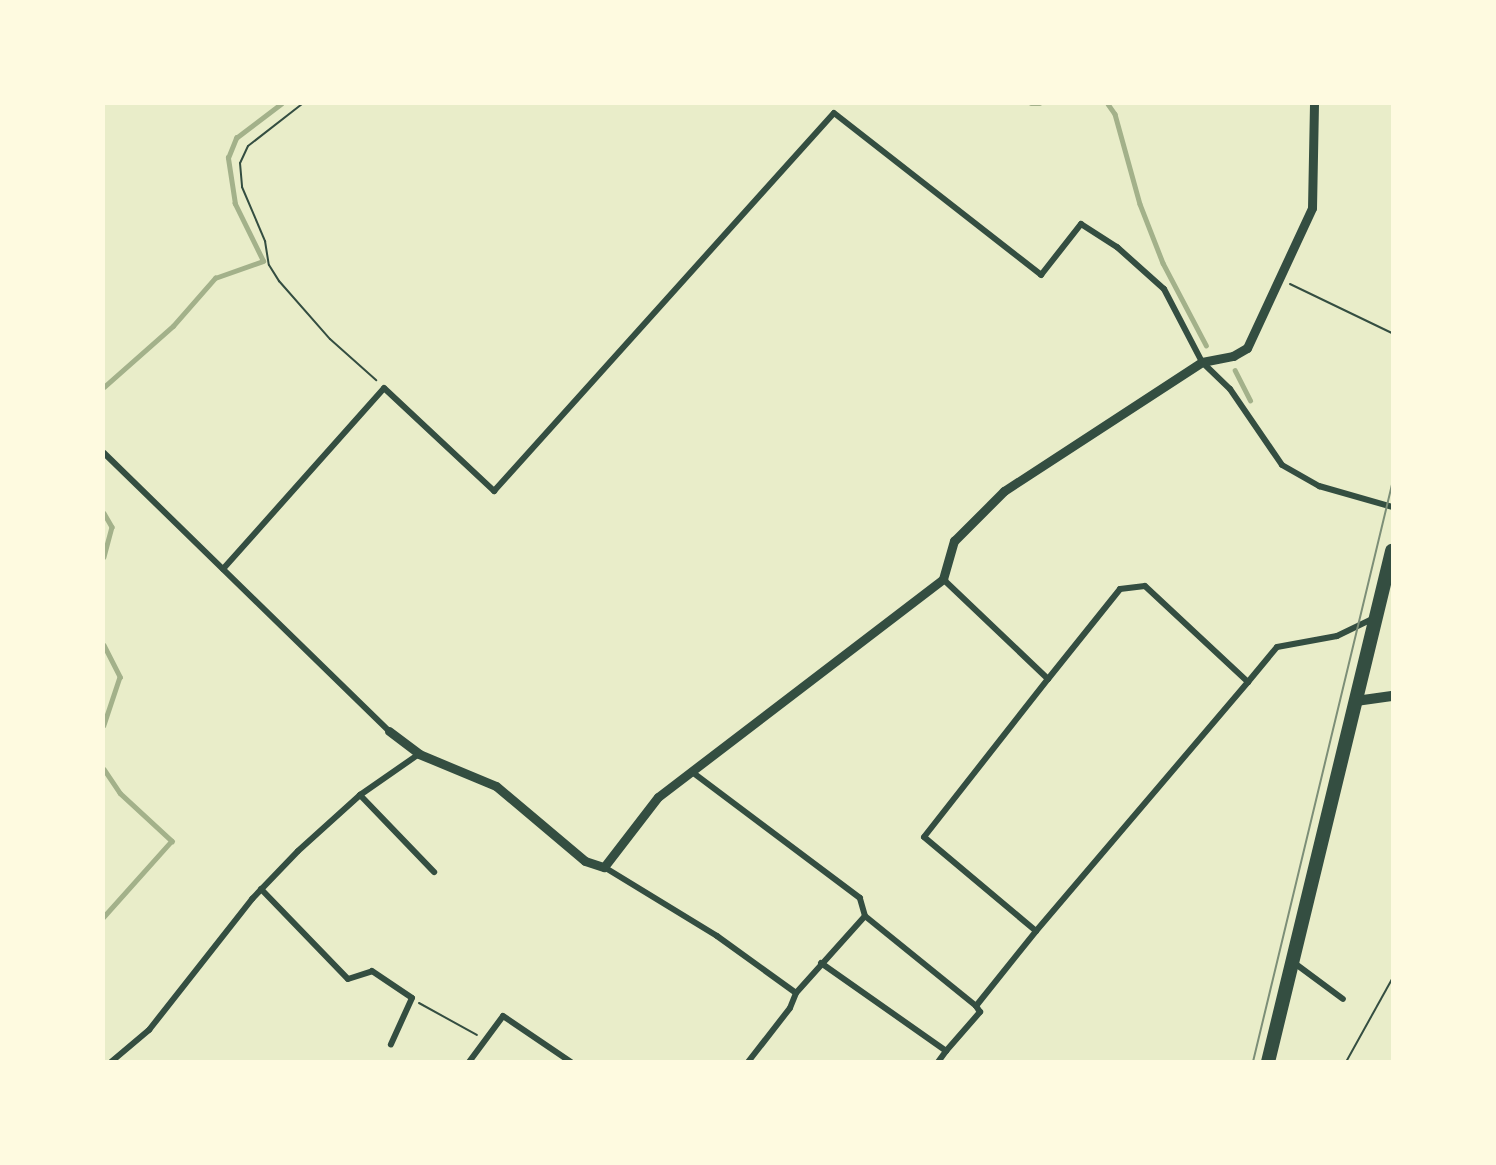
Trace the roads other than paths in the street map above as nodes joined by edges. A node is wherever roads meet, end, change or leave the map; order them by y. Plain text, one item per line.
1 (1314, 104) edge
2 (1202, 362) junction
3 (104, 453) edge
4 (1392, 507) edge
5 (1392, 551) edge
6 (223, 569) junction
7 (943, 579) junction
8 (1377, 616) junction
9 (1047, 679) junction
10 (1248, 682) junction
11 (1392, 696) edge
12 (1356, 701) junction
13 (389, 731) joint
14 (419, 754) junction
15 (691, 771) junction
16 (360, 795) junction
17 (604, 867) junction
18 (434, 872) dead end
19 (261, 889) junction
20 (865, 916) junction
21 (1036, 931) junction
22 (1293, 961) junction
23 (821, 963) junction
24 (796, 993) junction
25 (1343, 999) dead end
26 (976, 1006) junction
27 (391, 1044) dead end
28 (946, 1051) junction
29 (111, 1062) edge
30 (469, 1062) edge
31 (571, 1062) edge
32 (748, 1062) edge
33 (938, 1062) edge
34 (1268, 1062) edge

1 - 2 street
2 - 4 street
2 - 6 street
2 - 7 street
3 - 6 street
5 - 8 highway
6 - 13 street
7 - 9 street
7 - 15 street
8 - 10 street
8 - 12 highway
9 - 10 street
9 - 21 street
10 - 21 street
11 - 12 main road
12 - 22 highway
13 - 14 street
14 - 16 street
14 - 17 street
15 - 17 street
15 - 20 street
16 - 18 street
16 - 19 street
17 - 24 street
19 - 27 street
19 - 29 street
20 - 23 street
20 - 26 street
21 - 26 street
22 - 25 street
22 - 34 highway
23 - 24 street
23 - 28 street
24 - 32 street
26 - 28 street
28 - 33 street
30 - 31 street

